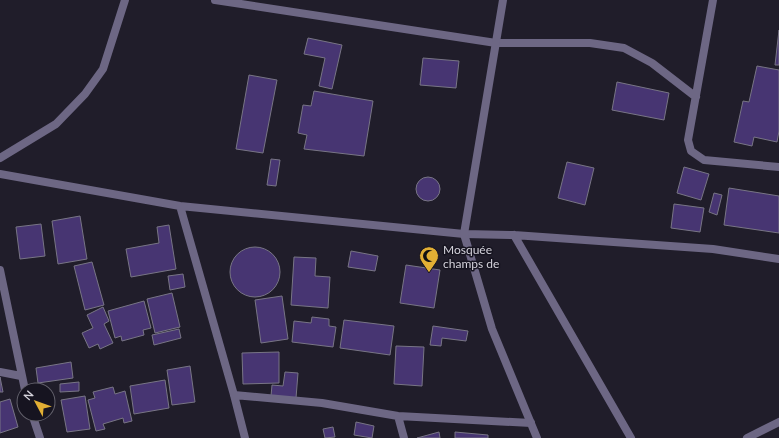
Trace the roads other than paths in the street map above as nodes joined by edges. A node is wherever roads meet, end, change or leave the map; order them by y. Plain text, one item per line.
1 (125, 0) edge
2 (215, 0) edge
3 (503, 0) edge
4 (713, 0) edge
5 (496, 43) junction
6 (696, 97) junction
7 (0, 158) edge
8 (779, 168) edge
9 (0, 174) edge
10 (180, 206) junction
11 (464, 234) junction
12 (514, 236) junction
13 (779, 259) edge
14 (0, 270) edge
15 (0, 372) edge
16 (21, 376) junction
17 (23, 382) edge
18 (234, 395) junction
19 (398, 416) junction
20 (35, 422) edge
21 (779, 422) edge
22 (531, 424) junction
23 (40, 438) edge
24 (245, 438) edge
25 (404, 438) edge
26 (537, 438) edge
27 (631, 438) edge
28 (747, 438) edge

1 - 7 street
2 - 5 street
3 - 5 street
4 - 6 street
5 - 6 street
5 - 11 street
6 - 8 street
9 - 10 street
10 - 11 street
10 - 18 street
11 - 12 street
11 - 22 street
12 - 13 street
12 - 27 street
14 - 16 street
15 - 16 street
16 - 17 street
18 - 19 street
18 - 24 street
19 - 22 street
19 - 25 street
20 - 23 street
21 - 28 street
22 - 26 street

